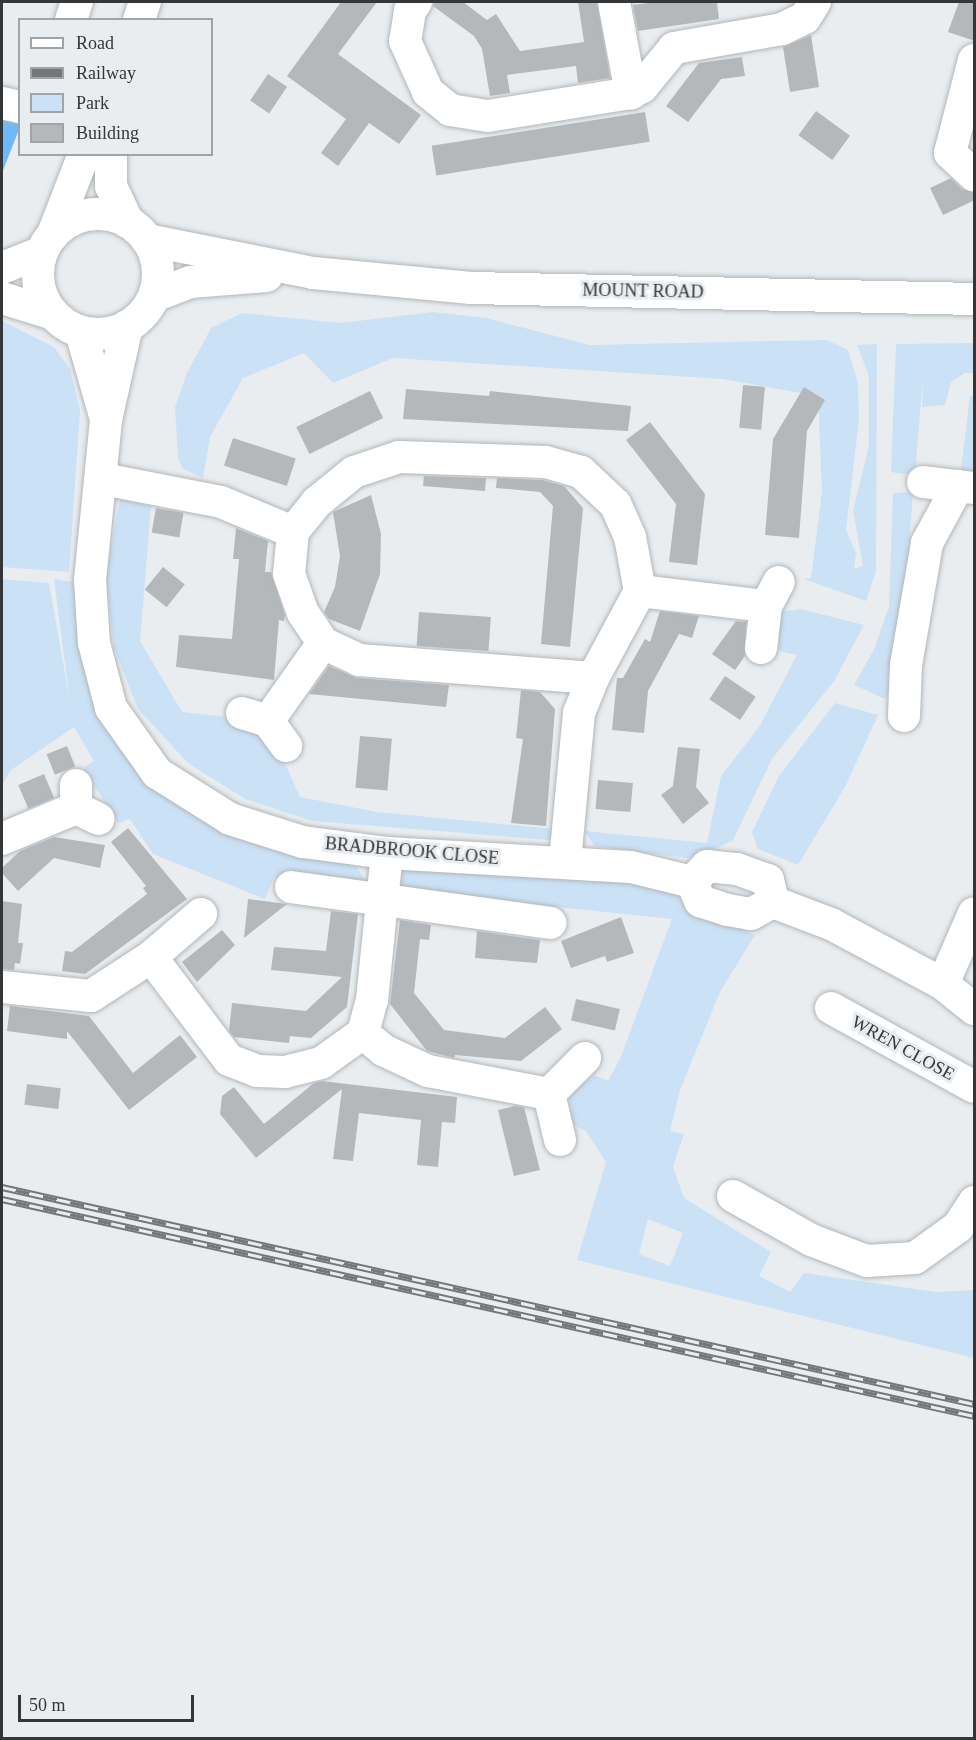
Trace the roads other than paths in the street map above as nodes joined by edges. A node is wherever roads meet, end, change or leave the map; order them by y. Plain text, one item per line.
1 (76, 2) edge
2 (145, 2) edge
3 (416, 2) edge
4 (614, 2) edge
5 (815, 2) edge
6 (72, 18) edge
7 (140, 18) edge
8 (975, 60) edge
9 (631, 93) junction
10 (2, 103) edge
11 (18, 107) edge
12 (83, 156) edge
13 (111, 156) edge
14 (975, 175) edge
15 (138, 231) junction
16 (48, 243) junction
17 (2, 268) edge
18 (313, 273) junction
19 (154, 296) junction
20 (2, 298) edge
21 (975, 299) edge
22 (53, 314) junction
23 (127, 326) junction
24 (81, 332) junction
25 (106, 420) junction
26 (103, 479) junction
27 (923, 482) dead end
28 (966, 487) edge
29 (293, 532) junction
30 (640, 591) junction
31 (323, 643) junction
32 (761, 648) dead end
33 (593, 678) junction
34 (904, 716) dead end
35 (286, 746) dead end
36 (84, 804) dead end
37 (2, 839) edge
38 (387, 852) junction
39 (565, 861) junction
40 (692, 882) junction
41 (291, 887) dead end
42 (381, 898) junction
43 (772, 902) junction
44 (975, 913) edge
45 (201, 914) dead end
46 (551, 923) dead end
47 (151, 957) junction
48 (943, 984) junction
49 (2, 987) edge
50 (831, 1008) dead end
51 (975, 1009) edge
52 (363, 1033) junction
53 (585, 1058) dead end
54 (975, 1088) edge
55 (549, 1094) junction
56 (560, 1140) dead end
57 (733, 1196) dead end
58 (975, 1202) edge

1 - 6 street
2 - 7 street
3 - 9 street
4 - 9 street
5 - 9 street
8 - 14 street
10 - 11 street
12 - 16 street
13 - 15 street
15 - 16 street
15 - 18 street, MOUNT ROAD
15 - 19 street
16 - 17 street
16 - 22 street
18 - 19 street, MOUNT ROAD
18 - 21 street, MOUNT ROAD
19 - 23 street
20 - 22 street
22 - 24 street
23 - 24 street
23 - 25 street, BRADBROOK CLOSE
24 - 25 street, BRADBROOK CLOSE
25 - 26 street, BRADBROOK CLOSE
26 - 29 street
26 - 38 street, BRADBROOK CLOSE
27 - 28 street
28 - 34 street
29 - 30 street
29 - 31 street
30 - 32 street
30 - 33 street
31 - 33 street
31 - 35 street
33 - 39 street
36 - 37 street
38 - 39 street, BRADBROOK CLOSE
38 - 42 street
39 - 40 street, BRADBROOK CLOSE
40 - 43 street
40 - 43 street
41 - 42 street
42 - 46 street
42 - 52 street
43 - 48 street
44 - 48 street
45 - 47 street
47 - 49 street
47 - 52 street
48 - 51 street
50 - 54 street, WREN CLOSE
52 - 55 street
53 - 55 street
55 - 56 street
57 - 58 street

